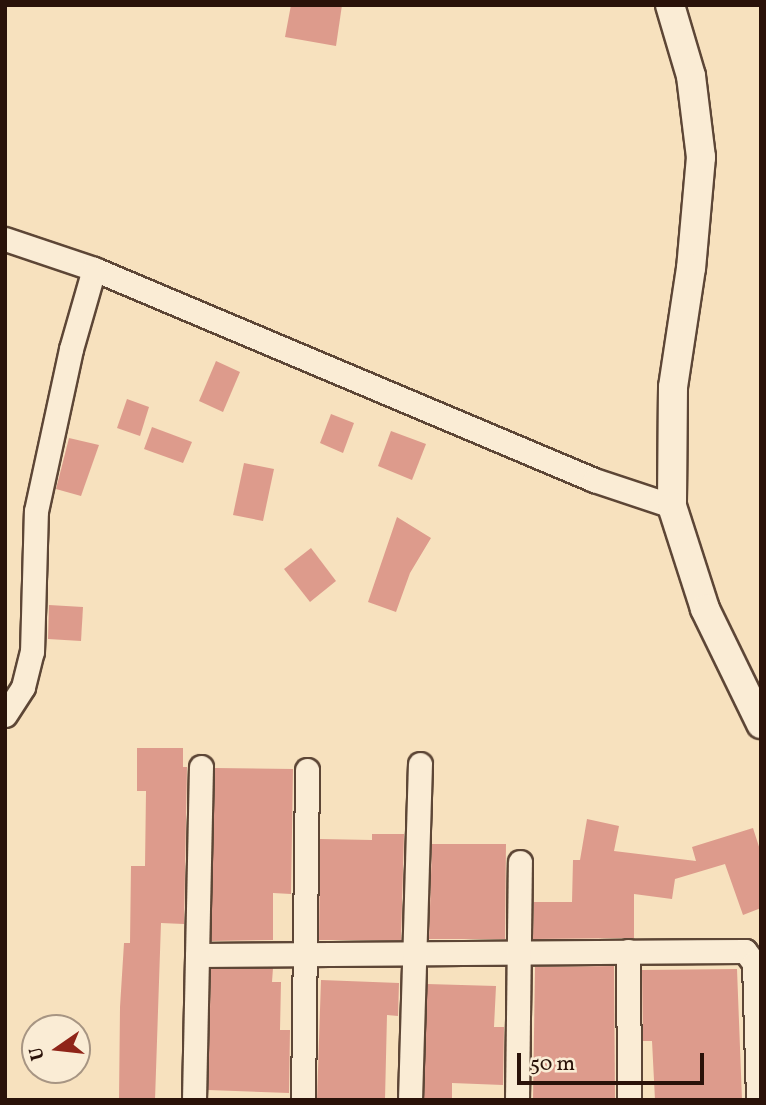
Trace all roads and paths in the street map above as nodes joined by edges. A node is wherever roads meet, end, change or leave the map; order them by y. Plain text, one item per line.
1 (670, 5) edge
2 (5, 239) edge
3 (94, 269) junction
4 (671, 506) junction
5 (5, 715) edge
6 (761, 724) edge
7 (420, 764) dead end
8 (201, 767) dead end
9 (307, 770) dead end
10 (520, 862) dead end
11 (628, 951) junction
12 (517, 953) junction
13 (197, 955) junction
14 (412, 955) junction
15 (306, 957) junction
16 (194, 1100) edge
17 (303, 1100) edge
18 (410, 1100) edge
19 (517, 1100) edge
20 (629, 1100) edge
21 (758, 1100) edge

1 - 4 street
2 - 3 street
3 - 4 street
3 - 5 street
4 - 6 street
7 - 14 street
8 - 13 street
9 - 15 street
10 - 12 street
11 - 12 street
11 - 20 street
11 - 21 street
12 - 14 street
12 - 19 street
13 - 15 street
13 - 16 street
14 - 15 street
14 - 18 street
15 - 17 street

